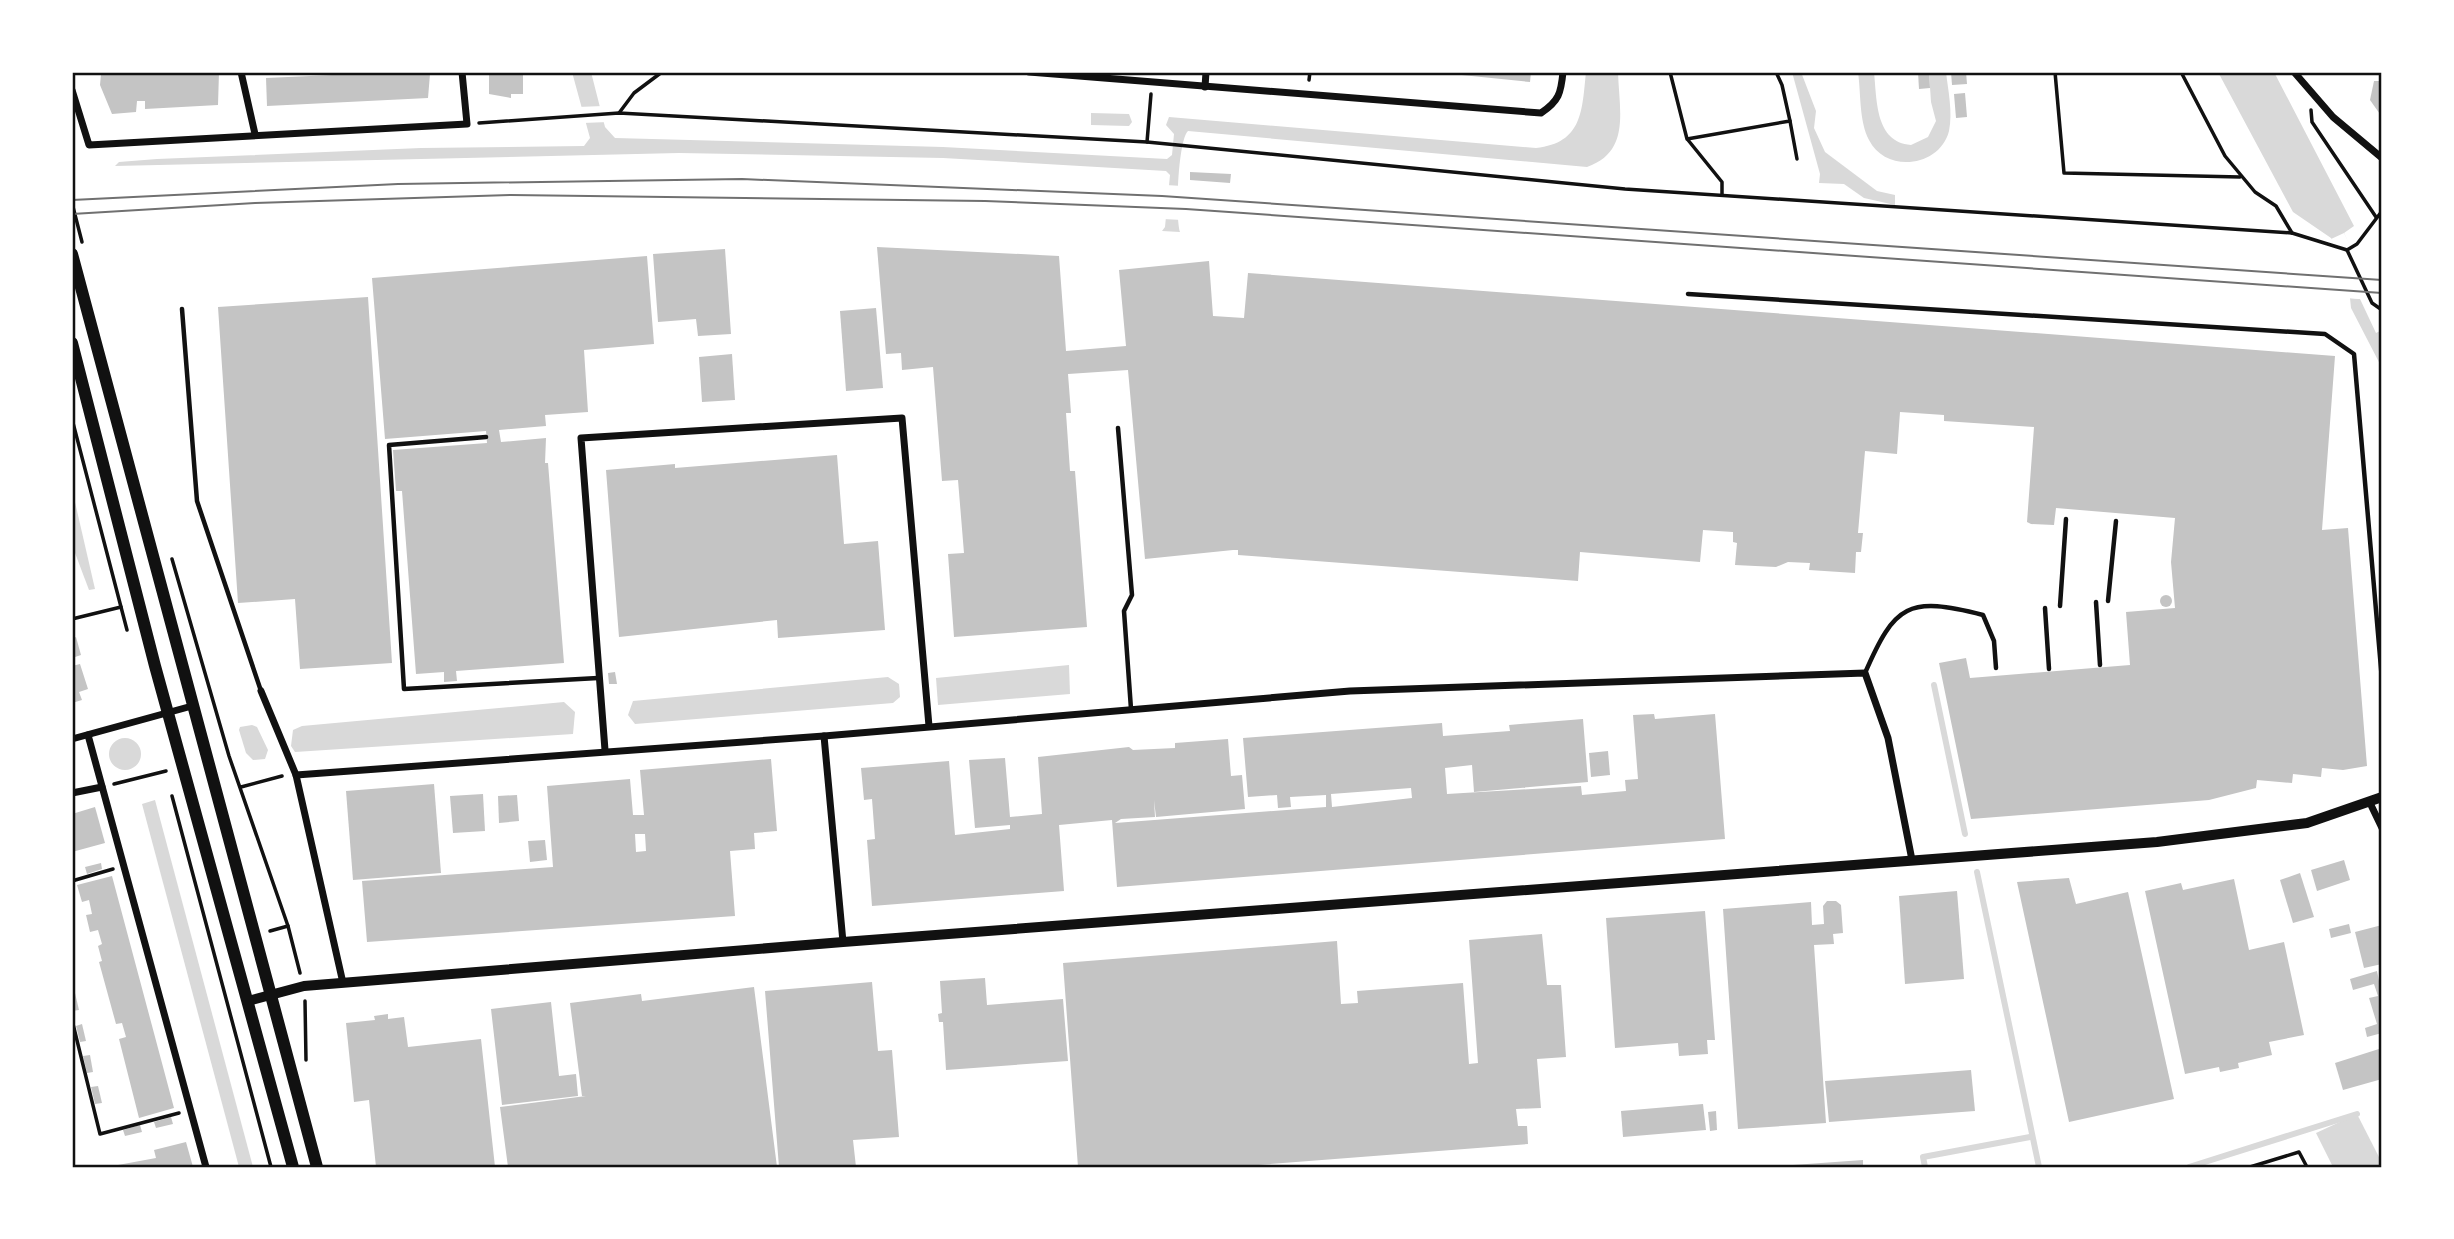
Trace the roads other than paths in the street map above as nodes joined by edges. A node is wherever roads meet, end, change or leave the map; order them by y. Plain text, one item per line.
1 (241, 72) edge
2 (462, 72) edge
3 (1029, 72) edge
4 (1206, 72) edge
5 (1563, 72) edge
6 (2294, 72) edge
7 (1205, 87) junction
8 (72, 90) edge
9 (255, 134) junction
10 (2382, 158) edge
11 (72, 254) edge
12 (1688, 294) dead end
13 (182, 309) dead end
14 (72, 343) edge
15 (1118, 428) dead end
16 (486, 437) dead end
17 (2066, 519) dead end
18 (2116, 521) dead end
19 (2108, 601) dead end
20 (2096, 602) dead end
21 (2060, 606) dead end
22 (2045, 608) dead end
23 (2100, 665) dead end
24 (1996, 667) dead end
25 (2049, 668) dead end
26 (1865, 673) junction
27 (598, 678) junction
28 (2382, 680) edge
29 (261, 691) joint
30 (192, 706) junction
31 (1131, 710) junction
32 (169, 712) junction
33 (929, 726) junction
34 (88, 735) junction
35 (824, 737) junction
36 (72, 739) edge
37 (605, 750) junction
38 (296, 775) junction
39 (102, 787) junction
40 (72, 793) edge
41 (2382, 797) edge
42 (2370, 803) junction
43 (2382, 828) edge
44 (1912, 860) junction
45 (843, 942) junction
46 (343, 983) junction
47 (271, 995) junction
48 (248, 1001) junction
49 (206, 1167) edge
50 (293, 1167) edge
51 (317, 1167) edge

1 - 9 street
2 - 9 street
3 - 7 street
4 - 7 street
5 - 7 street
6 - 10 street
8 - 9 street
11 - 30 main road
12 - 28 lane
13 - 29 lane
14 - 32 main road
15 - 31 lane
16 - 27 lane
17 - 21 lane
18 - 19 lane
20 - 23 lane
22 - 25 lane
24 - 26 lane
26 - 31 street
26 - 44 street
27 - 33 street
27 - 37 street
29 - 38 street
30 - 32 street
30 - 47 main road
31 - 33 street
32 - 34 street
32 - 48 main road
33 - 35 street
34 - 36 street
34 - 39 street
35 - 37 street
35 - 45 street
37 - 38 street
38 - 46 street
39 - 40 street
39 - 49 street
41 - 42 street
42 - 43 street
42 - 44 street
44 - 45 street
45 - 46 street
46 - 47 street
47 - 48 street
47 - 51 main road
48 - 50 main road

